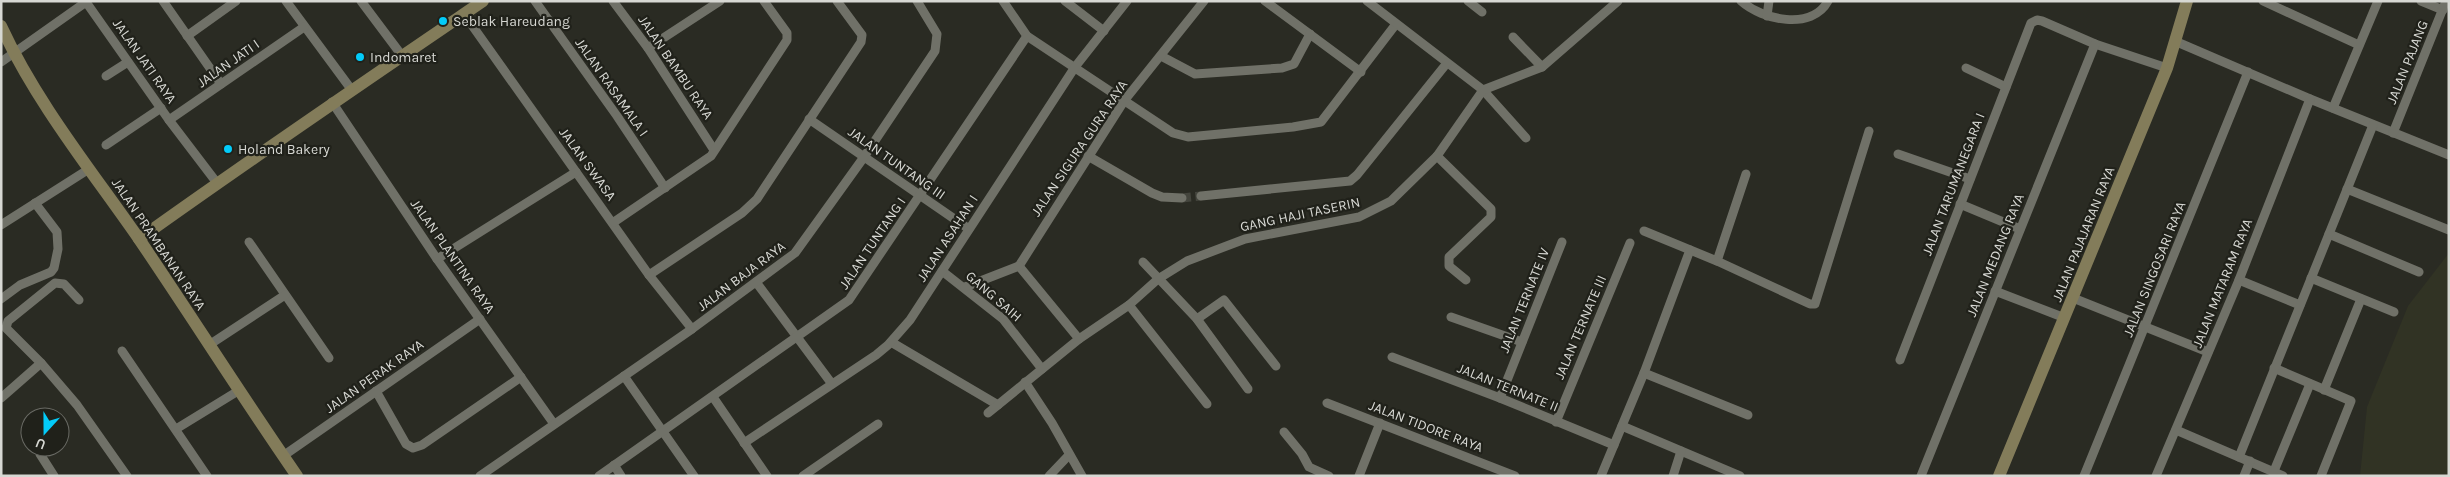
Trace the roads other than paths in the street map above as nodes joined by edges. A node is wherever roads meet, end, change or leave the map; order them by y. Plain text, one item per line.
1 (163, 1) edge
2 (236, 1) edge
3 (286, 1) edge
4 (361, 1) edge
5 (483, 1) edge
6 (535, 1) edge
7 (720, 1) edge
8 (764, 1) edge
9 (837, 1) edge
10 (917, 1) edge
11 (1003, 1) edge
12 (1065, 1) edge
13 (1127, 1) edge
14 (1204, 1) edge
15 (1265, 1) edge
16 (1367, 1) edge
17 (1468, 1) edge
18 (1618, 1) edge
19 (1741, 1) edge
20 (1770, 1) edge
21 (1828, 1) edge
22 (2187, 1) edge
23 (2263, 1) edge
24 (2378, 1) edge
25 (2421, 1) edge
26 (86, 2) edge
27 (614, 2) edge
28 (2445, 6) edge
29 (1482, 12) dead end
30 (464, 14) junction
31 (1767, 16) junction
32 (1396, 24) junction
33 (1, 26) edge
34 (304, 27) junction
35 (1104, 31) junction
36 (1310, 34) junction
37 (187, 36) junction
38 (1027, 36) junction
39 (1513, 37) dead end
40 (2177, 42) junction
41 (2095, 44) junction
42 (2359, 44) junction
43 (648, 48) junction
44 (14, 54) junction
45 (1161, 56) junction
46 (403, 57) junction
47 (1, 62) edge
48 (128, 62) junction
49 (1447, 63) junction
50 (1542, 67) junction
51 (1075, 68) junction
52 (1966, 68) dead end
53 (2167, 68) junction
54 (1361, 72) junction
55 (2248, 72) junction
56 (106, 76) dead end
57 (221, 84) junction
58 (2006, 87) junction
59 (351, 89) junction
60 (1483, 90) junction
61 (2310, 99) junction
62 (1124, 101) junction
63 (332, 102) junction
64 (160, 108) junction
65 (2333, 108) junction
66 (809, 118) junction
67 (169, 120) junction
68 (2373, 124) junction
69 (1869, 131) dead end
70 (2393, 133) junction
71 (1526, 138) dead end
72 (106, 146) dead end
73 (714, 150) junction
74 (1898, 154) dead end
75 (2449, 155) edge
76 (1088, 156) junction
77 (1437, 156) junction
78 (864, 157) junction
79 (89, 169) junction
80 (576, 172) junction
81 (1746, 174) dead end
82 (1970, 179) junction
83 (217, 183) junction
84 (664, 188) junction
85 (2347, 189) junction
86 (920, 196) junction
87 (1201, 196) tunnel mouth
88 (1182, 198) tunnel mouth
89 (35, 204) junction
90 (1960, 204) junction
91 (614, 222) junction
92 (1, 225) edge
93 (2020, 229) junction
94 (969, 230) junction
95 (2449, 230) edge
96 (1644, 231) dead end
97 (2329, 234) junction
98 (138, 239) junction
99 (249, 242) dead end
100 (1562, 242) dead end
101 (1630, 243) dead end
102 (1690, 250) junction
103 (437, 259) junction
104 (1717, 261) junction
105 (1143, 262) dead end
106 (1019, 266) junction
107 (942, 271) junction
108 (2419, 272) dead end
109 (649, 275) junction
110 (2311, 278) junction
111 (1158, 279) junction
112 (1466, 280) dead end
113 (2239, 280) junction
114 (756, 282) junction
115 (965, 287) junction
116 (1995, 291) junction
117 (285, 294) junction
118 (2073, 298) junction
119 (2361, 299) junction
120 (1, 300) edge
121 (79, 300) dead end
122 (1129, 305) junction
123 (2300, 305) junction
124 (2394, 312) dead end
125 (1451, 316) dead end
126 (2065, 318) junction
127 (480, 319) junction
128 (1197, 319) junction
129 (2145, 328) junction
130 (692, 329) junction
131 (798, 336) junction
132 (1079, 339) junction
133 (891, 342) junction
134 (1522, 342) junction
135 (209, 345) junction
136 (122, 351) dead end
137 (2208, 352) junction
138 (1392, 356) dead end
139 (328, 358) dead end
140 (1900, 360) dead end
141 (41, 363) junction
142 (1276, 366) dead end
143 (2274, 368) junction
144 (1042, 369) junction
145 (1644, 373) junction
146 (624, 376) junction
147 (521, 377) junction
148 (1025, 382) junction
149 (832, 384) junction
150 (2310, 384) junction
151 (1248, 389) dead end
152 (2324, 390) junction
153 (238, 391) junction
154 (376, 391) junction
155 (713, 397) junction
156 (1, 398) edge
157 (1500, 398) junction
158 (1327, 403) dead end
159 (1207, 404) dead end
160 (998, 405) junction
161 (988, 413) dead end
162 (1748, 415) dead end
163 (1556, 422) junction
164 (1380, 423) junction
165 (554, 424) junction
166 (878, 424) dead end
167 (1622, 426) junction
168 (176, 429) junction
169 (2176, 430) junction
170 (663, 432) junction
171 (1284, 432) dead end
172 (744, 443) junction
173 (1614, 445) junction
174 (1681, 452) junction
175 (1069, 455) junction
176 (283, 456) junction
177 (2239, 456) junction
178 (42, 457) edge
179 (2250, 461) junction
180 (614, 464) junction
181 (2274, 472) junction
182 (2159, 475) edge
183 (54, 476) edge
184 (127, 476) edge
185 (207, 476) edge
186 (297, 476) edge
187 (480, 476) edge
188 (599, 476) edge
189 (622, 476) edge
190 (694, 476) edge
191 (767, 476) edge
192 (803, 476) edge
193 (1050, 476) edge
194 (1082, 476) edge
195 (1329, 476) edge
196 (1359, 476) edge
197 (1515, 476) edge
198 (1601, 476) edge
199 (1673, 476) edge
200 (1740, 476) edge
201 (1921, 476) edge
202 (1999, 476) edge
203 (2084, 476) edge
204 (2244, 476) edge
205 (2284, 476) edge
206 (2320, 476) edge

1 - 37 street
2 - 37 street
3 - 34 street
4 - 46 street
5 - 30 street
6 - 84 street, JALAN RASAMALA I
7 - 43 street
8 - 73 street
9 - 66 street
10 - 78 street, JALAN BAJA RAYA
11 - 38 street
12 - 35 street
13 - 35 street, JALAN ASAHAN I
14 - 45 street, JALAN SIGURA GURA RAYA
15 - 36 street
16 - 32 street
17 - 29 street
18 - 50 street
19 - 31 street
20 - 31 street
21 - 31 street
22 - 40 street, JALAN PAJAJARAN RAYA
23 - 42 street
24 - 42 street
25 - 28 street
26 - 44 street, JALAN JATI RAYA
26 - 48 street, JALAN JATI RAYA
27 - 43 street, JALAN BAMBU RAYA
28 - 70 street, JALAN PAJANG
30 - 46 street
30 - 80 street, JALAN SWASA
32 - 49 street
32 - 54 street
33 - 44 street, JALAN PRAMBANAN RAYA
34 - 57 street, JALAN JATI I
34 - 59 street
35 - 51 street, JALAN ASAHAN I
36 - 45 street
36 - 54 street
37 - 57 street
38 - 51 street
38 - 86 street, JALAN TUNTANG I
39 - 50 street
40 - 53 street, JALAN PAJAJARAN RAYA
40 - 55 street
41 - 53 street
41 - 58 street, JALAN TARUMANEGARA I
41 - 93 street, JALAN MEDANG RAYA
42 - 65 street
43 - 73 street, JALAN BAMBU RAYA
44 - 47 street, JALAN JATI RAYA
44 - 79 street, JALAN PRAMBANAN RAYA
45 - 62 street, JALAN SIGURA GURA RAYA
46 - 59 street
48 - 56 street
48 - 64 street, JALAN JATI RAYA
49 - 60 street
49 - 87 street
50 - 60 street
51 - 62 street
51 - 94 street, JALAN ASAHAN I
52 - 58 street
53 - 118 street, JALAN PAJAJARAN RAYA
54 - 62 street
55 - 61 street
55 - 129 street, JALAN SINGOSARI RAYA
57 - 67 street, JALAN JATI I
58 - 82 street, JALAN TARUMANEGARA I
59 - 63 street
60 - 71 street
60 - 77 street, GANG HAJI TASERIN
61 - 65 street
61 - 113 street, JALAN MATARAM RAYA
62 - 76 street, JALAN SIGURA GURA RAYA
63 - 83 street
63 - 103 street, JALAN PLANTINA RAYA
64 - 67 street, JALAN JATI RAYA
64 - 72 street
65 - 68 street
66 - 78 street, JALAN TUNTANG III
66 - 109 street
67 - 83 street, JALAN JATI RAYA
68 - 70 street
68 - 85 street
69 - 104 street
70 - 75 street
73 - 84 street
74 - 82 street
76 - 88 street
76 - 106 street, JALAN SIGURA GURA RAYA
77 - 111 street, GANG HAJI TASERIN
77 - 112 street
78 - 86 street, JALAN TUNTANG III
78 - 114 street, JALAN BAJA RAYA
79 - 89 street
79 - 98 street, JALAN PRAMBANAN RAYA
80 - 91 street, JALAN SWASA
80 - 103 street
81 - 104 street
82 - 90 street, JALAN TARUMANEGARA I
83 - 98 street
84 - 91 street
85 - 95 street
85 - 97 street
86 - 94 street, JALAN TUNTANG III
86 - 131 street, JALAN TUNTANG I
89 - 92 street
89 - 120 street
90 - 93 street
90 - 140 street, JALAN TARUMANEGARA I
91 - 109 street, JALAN SWASA
93 - 116 street, JALAN MEDANG RAYA
94 - 107 street, JALAN ASAHAN I
96 - 102 street
97 - 108 street
97 - 110 street
98 - 135 street, JALAN PRAMBANAN RAYA
99 - 117 street
100 - 134 street, JALAN TERNATE IV
101 - 163 street, JALAN TERNATE III
102 - 104 street
102 - 145 street
103 - 127 street, JALAN PLANTINA RAYA
105 - 111 street
106 - 115 street
106 - 132 street
107 - 115 street, GANG SAIH
107 - 133 street, JALAN ASAHAN I
109 - 130 street, JALAN SWASA
110 - 119 street
110 - 123 street
111 - 122 street, GANG HAJI TASERIN
111 - 128 street
113 - 123 street
113 - 137 street, JALAN MATARAM RAYA
114 - 130 street, JALAN BAJA RAYA
114 - 131 street
115 - 144 street, GANG SAIH
116 - 126 street
116 - 201 street, JALAN MEDANG RAYA
117 - 135 street
117 - 139 street
118 - 126 street, JALAN PAJAJARAN RAYA
118 - 129 street
119 - 124 street
119 - 152 street
121 - 141 street
122 - 132 street, GANG HAJI TASERIN
122 - 159 street
123 - 143 street
125 - 134 street
126 - 202 street, JALAN PAJAJARAN RAYA
127 - 147 street, JALAN PLANTINA RAYA
127 - 154 street, JALAN PERAK RAYA
128 - 142 street
128 - 151 street
129 - 137 street
129 - 203 street, JALAN SINGOSARI RAYA
130 - 146 street, JALAN BAJA RAYA
131 - 149 street
131 - 155 street, JALAN TUNTANG I
132 - 144 street, GANG HAJI TASERIN
133 - 149 street, JALAN ASAHAN I
133 - 160 street
134 - 157 street, JALAN TERNATE IV
135 - 153 street, JALAN PRAMBANAN RAYA
136 - 168 street
137 - 169 street, JALAN MATARAM RAYA
138 - 157 street, JALAN TERNATE II
141 - 156 street
141 - 184 street
143 - 150 street
143 - 177 street
144 - 148 street, GANG HAJI TASERIN
145 - 162 street
145 - 167 street
146 - 165 street, JALAN BAJA RAYA
146 - 170 street
147 - 154 street
147 - 165 street, JALAN PLANTINA RAYA
148 - 160 street, GANG HAJI TASERIN
148 - 175 street
149 - 172 street, JALAN ASAHAN I
150 - 152 street
150 - 181 street
152 - 206 street
153 - 168 street
153 - 176 street, JALAN PRAMBANAN RAYA
154 - 176 street, JALAN PERAK RAYA
155 - 170 street, JALAN TUNTANG I
155 - 172 street
157 - 163 street, JALAN TERNATE II
158 - 164 street, JALAN TIDORE RAYA
160 - 161 street, GANG HAJI TASERIN
163 - 173 street, JALAN TERNATE II
164 - 196 street
164 - 197 street, JALAN TIDORE RAYA
165 - 187 street, JALAN BAJA RAYA
166 - 192 street
167 - 173 street
167 - 174 street
168 - 185 street
169 - 177 street
169 - 182 street, JALAN MATARAM RAYA
170 - 180 street, JALAN TUNTANG I
170 - 190 street
171 - 195 street
172 - 191 street
173 - 198 street
174 - 199 street
174 - 200 street
175 - 193 street
175 - 194 street
176 - 186 street, JALAN PRAMBANAN RAYA
177 - 179 street
178 - 183 street
179 - 181 street
179 - 204 street
180 - 188 street, JALAN TUNTANG I
180 - 189 street
181 - 205 street

